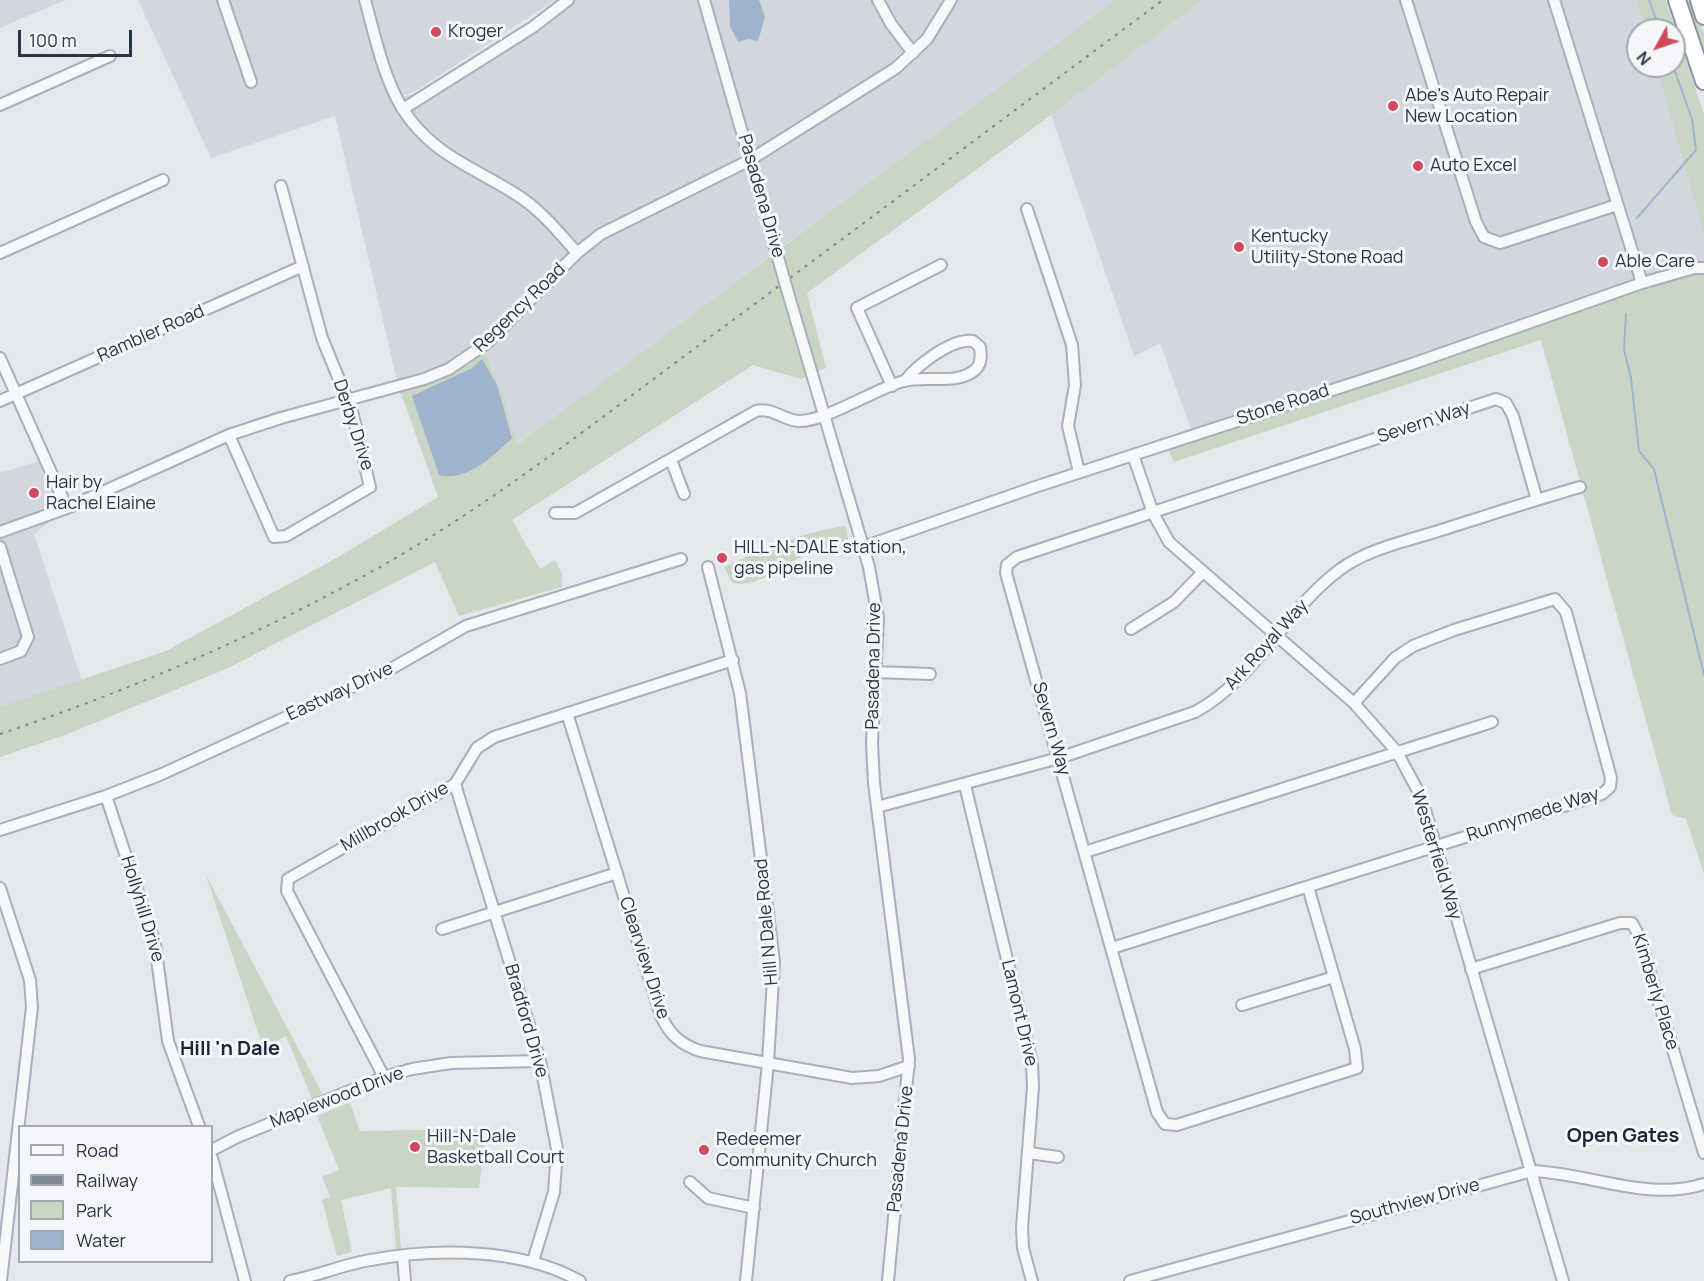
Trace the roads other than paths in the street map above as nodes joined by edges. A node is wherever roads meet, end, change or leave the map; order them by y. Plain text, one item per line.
1 (223, 0) edge
2 (365, 0) edge
3 (568, 0) edge
4 (704, 0) edge
5 (878, 0) edge
6 (951, 0) edge
7 (1406, 0) edge
8 (1554, 0) edge
9 (1677, 0) edge
10 (1699, 0) edge
11 (1704, 16) edge
12 (914, 53) junction
13 (110, 56) dead end
14 (1704, 81) edge
15 (251, 82) dead end
16 (0, 105) edge
17 (403, 109) junction
18 (750, 160) junction
19 (163, 180) dead end
20 (281, 186) dead end
21 (1617, 205) junction
22 (1027, 209) dead end
23 (577, 253) junction
24 (0, 254) edge
25 (941, 265) dead end
26 (303, 266) junction
27 (1704, 268) edge
28 (1642, 283) junction
29 (0, 358) edge
30 (905, 381) junction
31 (891, 386) junction
32 (16, 394) junction
33 (348, 399) junction
34 (0, 401) edge
35 (824, 414) junction
36 (229, 435) junction
37 (1133, 455) junction
38 (671, 460) junction
39 (1079, 472) junction
40 (1580, 487) dead end
41 (684, 494) dead end
42 (1537, 500) junction
43 (67, 508) junction
44 (555, 513) dead end
45 (1153, 513) junction
46 (0, 532) edge
47 (0, 547) edge
48 (863, 547) junction
49 (681, 559) dead end
50 (708, 567) dead end
51 (1202, 573) junction
52 (1131, 629) dead end
53 (1277, 636) junction
54 (0, 659) edge
55 (733, 660) junction
56 (875, 672) junction
57 (930, 674) dead end
58 (1354, 702) junction
59 (567, 713) junction
60 (1492, 722) dead end
61 (1397, 752) junction
62 (1059, 758) junction
63 (455, 784) junction
64 (965, 785) junction
65 (106, 796) junction
66 (877, 807) junction
67 (0, 830) edge
68 (1436, 847) junction
69 (1085, 852) junction
70 (617, 873) junction
71 (1308, 887) junction
72 (0, 888) edge
73 (494, 913) junction
74 (442, 929) dead end
75 (1112, 948) junction
76 (1471, 969) junction
77 (1334, 977) junction
78 (1242, 1005) dead end
79 (540, 1060) junction
80 (768, 1063) junction
81 (909, 1066) junction
82 (384, 1077) junction
83 (22, 1125) edge
84 (199, 1125) edge
85 (213, 1149) edge
86 (1029, 1153) junction
87 (1704, 1153) edge
88 (1058, 1157) dead end
89 (213, 1162) edge
90 (18, 1171) edge
91 (1532, 1171) junction
92 (690, 1182) dead end
93 (1704, 1184) edge
94 (754, 1208) junction
95 (14, 1218) edge
96 (403, 1256) junction
97 (533, 1261) junction
98 (1, 1281) edge
99 (245, 1281) edge
100 (290, 1281) edge
101 (405, 1281) edge
102 (580, 1281) edge
103 (746, 1281) edge
104 (888, 1281) edge
105 (1032, 1281) edge
106 (1130, 1281) edge
107 (1563, 1281) edge

1 - 15 street
2 - 17 street
3 - 17 street
4 - 18 street, Pasadena Drive
5 - 12 street
6 - 12 street, Regency Road
7 - 21 street
8 - 21 street
9 - 14 highway
10 - 11 highway
12 - 18 street, Regency Road
13 - 16 street
17 - 23 street
18 - 23 street, Regency Road
18 - 35 street, Pasadena Drive, bridge
19 - 24 street
20 - 26 street, Derby Drive
21 - 28 street
22 - 39 street
23 - 33 street, Regency Road
25 - 31 street
26 - 32 street, Rambler Road
26 - 33 street, Derby Drive
27 - 28 street, Stone Road
28 - 37 street, Stone Road
29 - 32 street
30 - 30 street
30 - 31 street
31 - 35 street
32 - 34 street, Rambler Road
32 - 43 street
33 - 36 street, Regency Road
33 - 36 street, Derby Drive
35 - 38 street
35 - 48 street, Pasadena Drive
36 - 43 street, Regency Road
37 - 39 street, Stone Road
37 - 45 street, Westerfield Way
38 - 41 street
38 - 44 street
39 - 48 street, Stone Road
40 - 42 street, Ark Royal Way
42 - 45 street, Severn Way
42 - 53 street, Ark Royal Way
43 - 46 street, Regency Road
45 - 51 street, Westerfield Way
45 - 62 street, Severn Way
47 - 54 street
48 - 56 street, Pasadena Drive
49 - 65 street, Eastway Drive
50 - 55 street, Hill N Dale Road
51 - 52 street
51 - 53 street, Westerfield Way
53 - 58 street, Westerfield Way
53 - 62 street, Ark Royal Way
55 - 59 street, Millbrook Drive
55 - 80 street, Hill N Dale Road
56 - 57 street
56 - 66 street, Pasadena Drive
58 - 61 street, Westerfield Way
58 - 68 street, Runnymede Way
59 - 63 street, Millbrook Drive
59 - 70 street, Clearview Drive
60 - 61 street
61 - 68 street, Westerfield Way
61 - 69 street
62 - 64 street, Ark Royal Way
62 - 69 street, Severn Way
63 - 73 street, Bradford Drive
63 - 82 street, Millbrook Drive
64 - 66 street, Ark Royal Way
64 - 86 street, Lamont Drive
65 - 67 street, Eastway Drive
65 - 84 street, Hollyhill Drive
66 - 81 street, Pasadena Drive
68 - 71 street, Runnymede Way
68 - 76 street, Westerfield Way
69 - 75 street, Severn Way
70 - 73 street
70 - 80 street, Clearview Drive
71 - 75 street, Runnymede Way
71 - 77 street, Severn Way
72 - 83 street
73 - 74 street
73 - 79 street, Bradford Drive
75 - 77 street, Severn Way
76 - 87 street, Kimberly Place
76 - 91 street, Westerfield Way
77 - 78 street
79 - 82 street, Maplewood Drive
79 - 97 street, Bradford Drive
80 - 81 street, Clearview Drive
80 - 94 street, Hill N Dale Road
81 - 104 street, Pasadena Drive
82 - 85 street, Maplewood Drive
86 - 88 street
86 - 105 street, Lamont Drive
89 - 99 street
90 - 95 street
91 - 93 street, Southview Drive
91 - 106 street, Southview Drive
91 - 107 street, Westerfield Way
92 - 94 street
94 - 103 street, Hill N Dale Road
95 - 98 street
96 - 97 street
96 - 100 street
96 - 101 street
97 - 102 street

